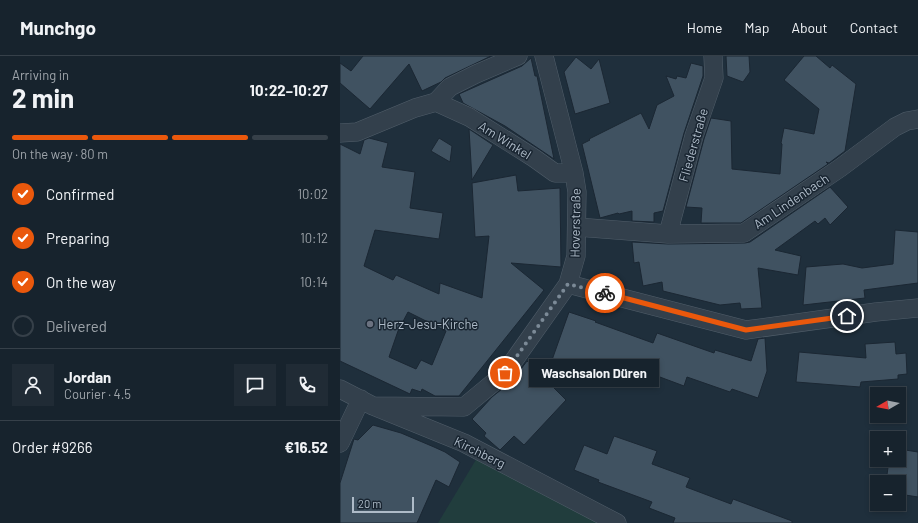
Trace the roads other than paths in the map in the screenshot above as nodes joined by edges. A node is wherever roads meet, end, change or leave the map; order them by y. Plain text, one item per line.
1 (518, 56) edge
2 (544, 56) edge
3 (713, 56) edge
4 (436, 102) junction
5 (918, 119) edge
6 (340, 133) edge
7 (574, 173) junction
8 (584, 228) junction
9 (668, 234) junction
10 (568, 284) junction
11 (918, 308) edge
12 (340, 389) edge
13 (367, 402) junction
14 (340, 443) edge
15 (617, 523) edge

1 - 4 street
2 - 7 street, Hoverstraße
3 - 9 street, Fliederstraße
4 - 6 street
4 - 7 street, Am Winkel
5 - 9 street, Am Lindenbach
7 - 8 street, Hoverstraße
8 - 9 street, Am Lindenbach
8 - 10 street, Hoverstraße
10 - 11 street
10 - 13 street, Hoverstraße
12 - 13 street, Kirchberg
13 - 14 street
13 - 15 street, Kirchberg

